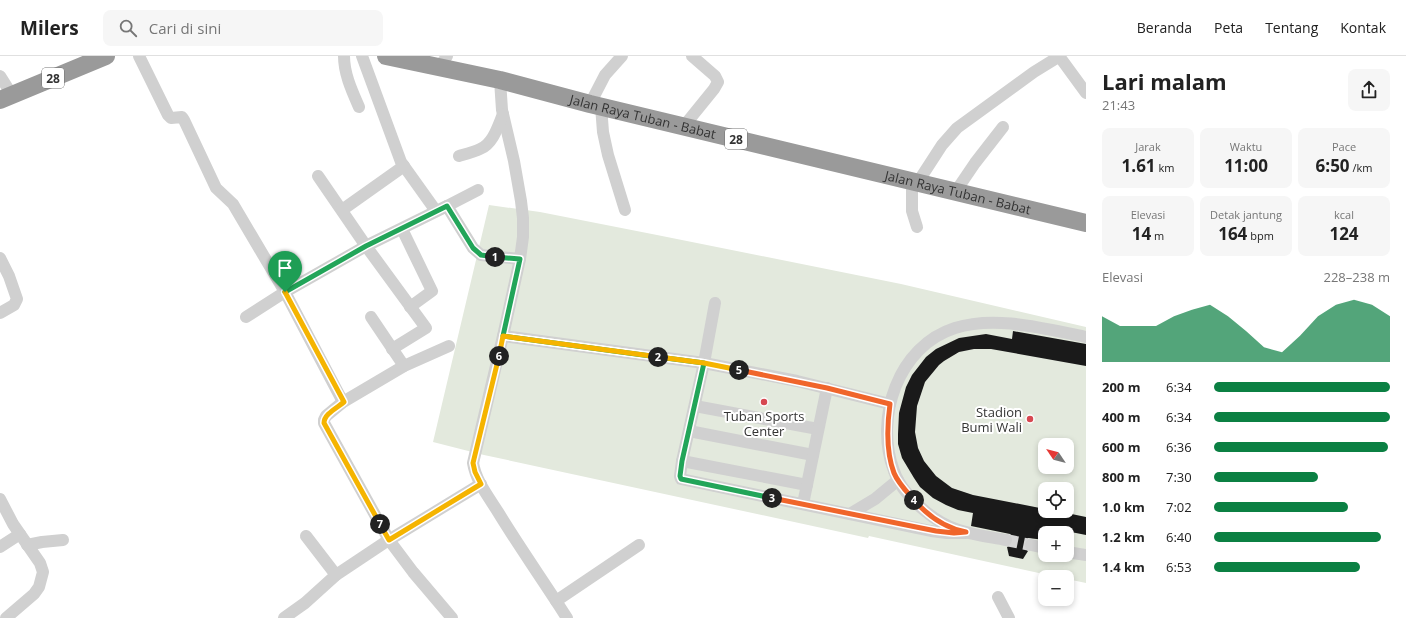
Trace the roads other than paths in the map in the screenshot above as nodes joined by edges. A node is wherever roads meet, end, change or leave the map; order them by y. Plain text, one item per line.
1 (139, 56) edge
2 (344, 56) edge
3 (362, 56) edge
4 (390, 56) edge
5 (622, 56) edge
6 (692, 56) edge
7 (1060, 56) edge
8 (102, 57) edge
9 (444, 61) edge
10 (0, 76) edge
11 (500, 80) junction
12 (1086, 93) edge
13 (6, 97) edge
14 (595, 105) junction
15 (359, 107) dead end
16 (503, 114) junction
17 (684, 126) junction
18 (1003, 127) dead end
19 (459, 156) dead end
20 (404, 166) junction
21 (318, 176) dead end
22 (915, 182) junction
23 (478, 190) dead end
24 (956, 192) junction
25 (442, 209) junction
26 (342, 210) junction
27 (625, 210) dead end
28 (1086, 223) edge
29 (917, 227) dead end
30 (402, 229) junction
31 (366, 246) junction
32 (0, 258) edge
33 (520, 259) junction
34 (285, 292) junction
35 (716, 304) dead end
36 (410, 307) junction
37 (0, 313) edge
38 (246, 317) dead end
39 (371, 317) dead end
40 (503, 336) junction
41 (1086, 337) edge
42 (449, 346) dead end
43 (392, 349) junction
44 (704, 363) junction
45 (404, 366) junction
46 (827, 388) junction
47 (344, 402) junction
48 (890, 404) junction
49 (694, 406) junction
50 (818, 429) junction
51 (689, 431) junction
52 (813, 455) junction
53 (682, 461) junction
54 (898, 480) junction
55 (481, 484) junction
56 (807, 485) junction
57 (0, 499) edge
58 (803, 504) junction
59 (850, 514) junction
60 (966, 532) junction
61 (20, 534) junction
62 (306, 536) dead end
63 (63, 540) dead end
64 (389, 540) junction
65 (1006, 540) tunnel mouth
66 (27, 545) junction
67 (639, 545) dead end
68 (1031, 545) tunnel mouth
69 (1038, 546) edge
70 (0, 547) edge
71 (1074, 553) edge
72 (1086, 555) edge
73 (336, 575) junction
74 (998, 597) dead end
75 (556, 601) junction
76 (6, 618) edge
77 (284, 618) edge
78 (452, 618) edge
79 (567, 618) edge
80 (1009, 618) edge

1 - 34 street
2 - 15 street
3 - 20 street
4 - 9 highway, Jalan Raya Tuban - Babat / 28
5 - 14 street
6 - 17 street
7 - 12 street
7 - 22 street
8 - 13 highway, 28
9 - 11 highway, Jalan Raya Tuban - Babat / 28
10 - 13 street
11 - 14 highway, Jalan Raya Tuban - Babat / 28
11 - 16 street
14 - 17 highway, Jalan Raya Tuban - Babat / 28
14 - 27 street
16 - 19 street
16 - 33 street
17 - 22 highway, Jalan Raya Tuban - Babat / 28
18 - 24 street
20 - 25 street
20 - 26 street
21 - 26 street
22 - 24 highway, Jalan Raya Tuban - Babat / 28
22 - 29 street
23 - 25 street
24 - 28 highway, Jalan Raya Tuban - Babat / 28
25 - 30 street
25 - 33 street
26 - 31 street
30 - 31 street
30 - 36 street
31 - 34 street
31 - 36 street
32 - 37 street
33 - 40 street
34 - 38 street
34 - 47 street
35 - 44 street
36 - 43 street
39 - 43 street
40 - 44 street
40 - 55 street
41 - 48 street
42 - 45 street
43 - 45 street
44 - 46 street
44 - 49 street
45 - 47 street
46 - 48 street
46 - 50 street
47 - 64 street
48 - 54 street
49 - 50 street
49 - 51 street
50 - 52 street
51 - 52 street
51 - 53 street
52 - 56 street
53 - 56 street
53 - 58 street
54 - 59 street
54 - 60 street
55 - 64 street
55 - 75 street
56 - 58 street
57 - 61 street
58 - 59 street
59 - 60 street
60 - 65 street
61 - 66 street
61 - 70 street
62 - 73 street
63 - 66 street
64 - 73 street
64 - 78 street
66 - 76 street
67 - 75 street
68 - 69 street
71 - 72 street
73 - 77 street
74 - 80 street
75 - 79 street

